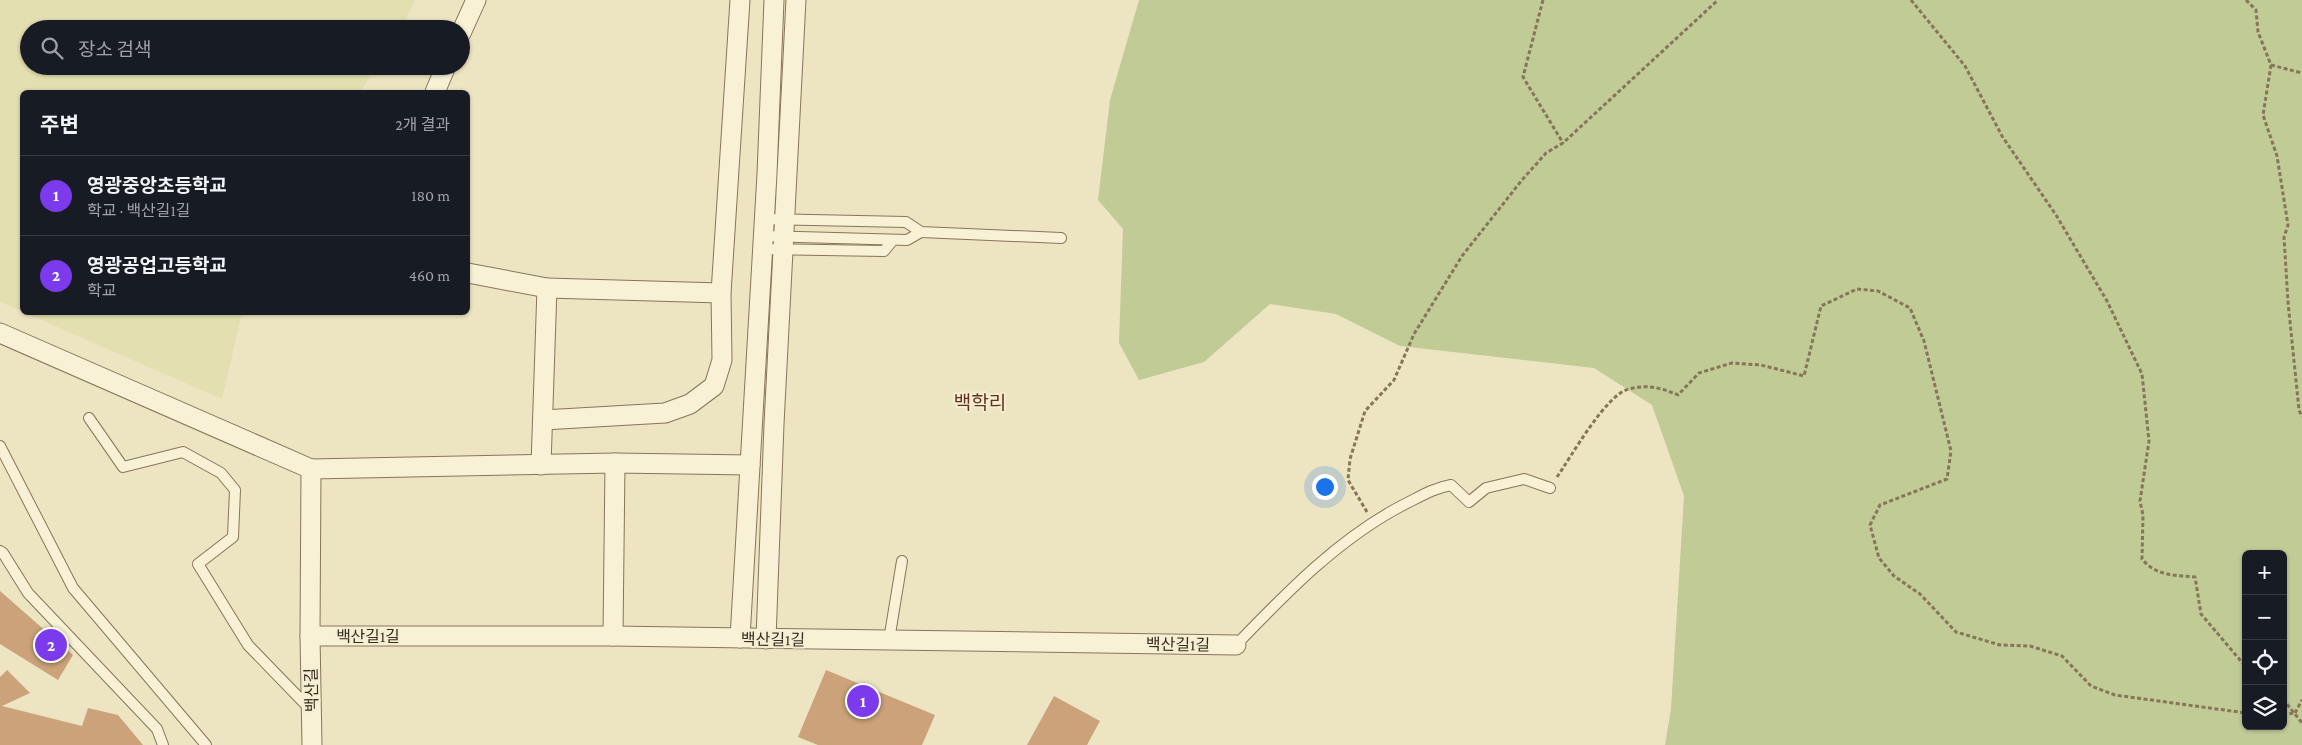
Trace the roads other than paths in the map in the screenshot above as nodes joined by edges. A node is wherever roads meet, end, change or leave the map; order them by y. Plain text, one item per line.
1 (476, 0) edge
2 (740, 0) edge
3 (774, 0) edge
4 (796, 0) edge
5 (467, 20) edge
6 (442, 75) edge
7 (436, 90) edge
8 (921, 232) junction
9 (763, 235) junction
10 (784, 235) junction
11 (1061, 238) dead end
12 (470, 273) edge
13 (547, 288) junction
14 (722, 292) junction
15 (0, 333) edge
16 (89, 418) dead end
17 (543, 420) junction
18 (0, 446) edge
19 (615, 463) junction
20 (541, 465) junction
21 (750, 465) junction
22 (311, 469) junction
23 (1550, 488) road end
24 (0, 551) edge
25 (902, 561) dead end
26 (310, 636) junction
27 (613, 636) junction
28 (740, 638) junction
29 (766, 639) junction
30 (889, 640) junction
31 (1236, 645) joint
32 (311, 710) junction
33 (164, 745) edge
34 (206, 745) edge
35 (312, 745) edge

1 - 5 street
2 - 14 street
3 - 9 street
4 - 10 street
6 - 7 street
8 - 10 lane
8 - 10 lane
8 - 11 lane
9 - 10 lane
9 - 10 lane
9 - 21 street
10 - 29 street
12 - 13 street
13 - 14 street
13 - 17 street
14 - 17 street
15 - 22 street
16 - 32 lane
17 - 20 street
18 - 34 lane
19 - 20 street
19 - 21 street
19 - 27 street
20 - 22 street
21 - 28 street
22 - 26 street, 백산길
23 - 31 lane
24 - 33 lane
25 - 30 lane
26 - 27 street, 백산길1길
26 - 32 street, 백산길
27 - 28 street, 백산길1길
28 - 29 street, 백산길1길
29 - 30 street, 백산길1길
30 - 31 street, 백산길1길
32 - 35 street, 백산길

